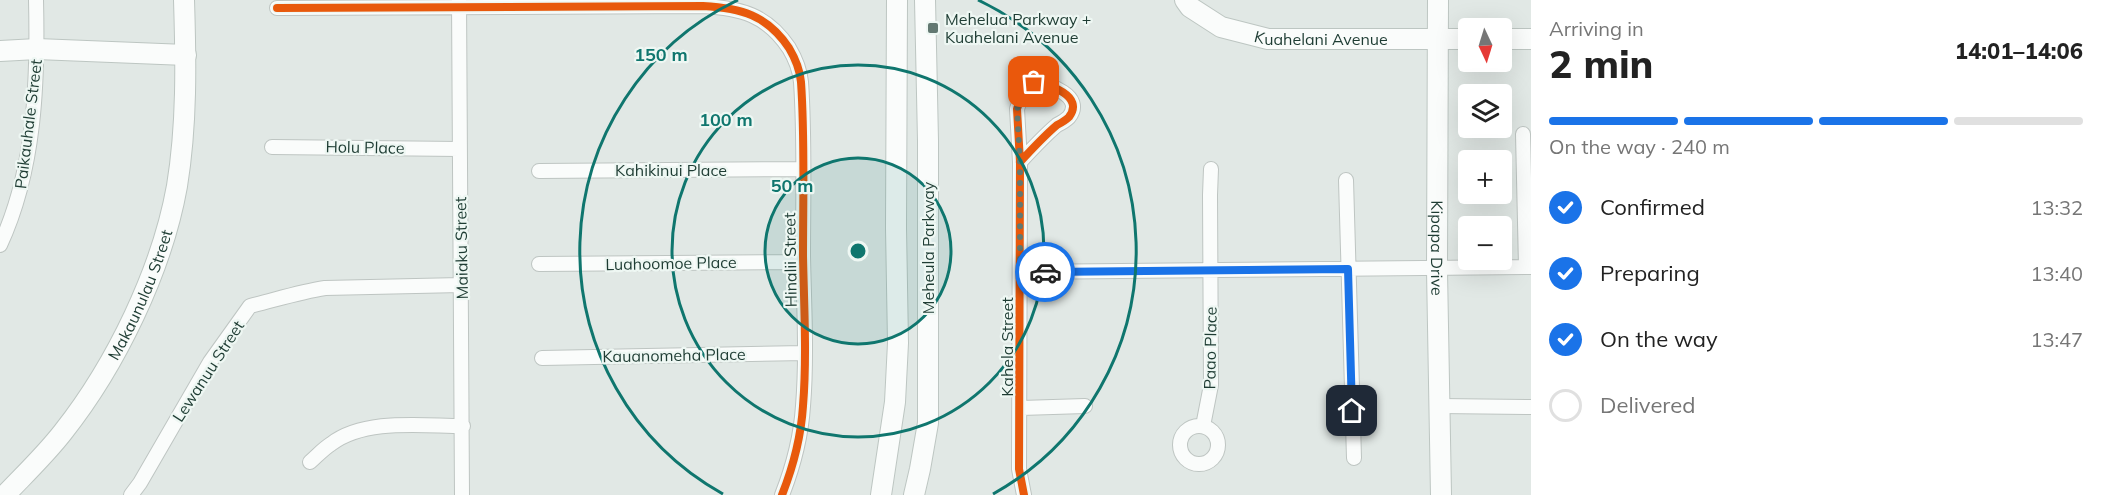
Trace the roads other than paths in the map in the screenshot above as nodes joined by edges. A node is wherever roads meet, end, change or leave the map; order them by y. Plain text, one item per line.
1 (36, 0) edge
2 (184, 0) edge
3 (897, 0) edge
4 (925, 0) edge
5 (1185, 0) edge
6 (1438, 0) edge
7 (459, 4) edge
8 (277, 8) dead end
9 (1458, 39) edge
10 (1512, 39) edge
11 (1531, 39) edge
12 (1439, 40) junction
13 (37, 50) junction
14 (0, 51) edge
15 (186, 55) junction
16 (1523, 134) dead end
17 (272, 147) dead end
18 (459, 148) junction
19 (1020, 162) junction
20 (803, 169) junction
21 (1211, 169) dead end
22 (539, 171) dead end
23 (1346, 180) dead end
24 (0, 245) edge
25 (803, 262) junction
26 (539, 264) dead end
27 (1528, 267) edge
28 (1348, 269) junction
29 (1210, 270) junction
30 (1437, 270) junction
31 (1020, 272) junction
32 (461, 285) junction
33 (805, 353) junction
34 (542, 358) dead end
35 (1085, 406) dead end
36 (1440, 406) junction
37 (1531, 407) edge
38 (1021, 408) junction
39 (463, 426) junction
40 (1203, 426) dead end
41 (1354, 458) dead end
42 (310, 462) dead end
43 (5, 495) edge
44 (130, 495) edge
45 (462, 495) edge
46 (782, 495) edge
47 (881, 495) edge
48 (914, 495) edge
49 (1024, 495) edge
50 (1441, 495) edge

1 - 13 street, Paikauhale Street
2 - 15 street, Makaunulau Street
3 - 47 street, Meheula Parkway
4 - 48 street, Meheula Parkway
5 - 12 street, Kuahelani Avenue
6 - 12 street, Kipapa Drive
7 - 8 street, Hinalii Street
7 - 18 street, Maiaku Street
7 - 20 street, Hinalii Street
9 - 12 street, Kuahelani Avenue
10 - 11 street
12 - 30 street, Kipapa Drive
13 - 14 street
13 - 15 street
13 - 24 street, Paikauhale Street
15 - 43 street, Makaunulau Street
16 - 27 street
17 - 18 street, Holu Place
18 - 32 street, Maiaku Street
19 - 19 street, Kahela Street
19 - 31 street, Kahela Street
20 - 22 street, Kahikinui Place
20 - 25 street, Hinalii Street
21 - 29 street, Paao Place
23 - 28 street
25 - 26 street, Luahoomoe Place
25 - 33 street, Hinalii Street
27 - 30 street
28 - 29 street
28 - 30 street
28 - 41 street
29 - 31 street
29 - 40 street, Paao Place
30 - 36 street, Kipapa Drive
31 - 38 street, Kahela Street
32 - 39 street, Maiaku Street
32 - 44 street, Lewanuu Street
33 - 34 street, Kauanomeha Place
33 - 46 street, Hinalii Street
35 - 38 street
36 - 37 street
36 - 50 street, Kipapa Drive
38 - 49 street, Kahela Street
39 - 42 street
39 - 45 street, Maiaku Street

